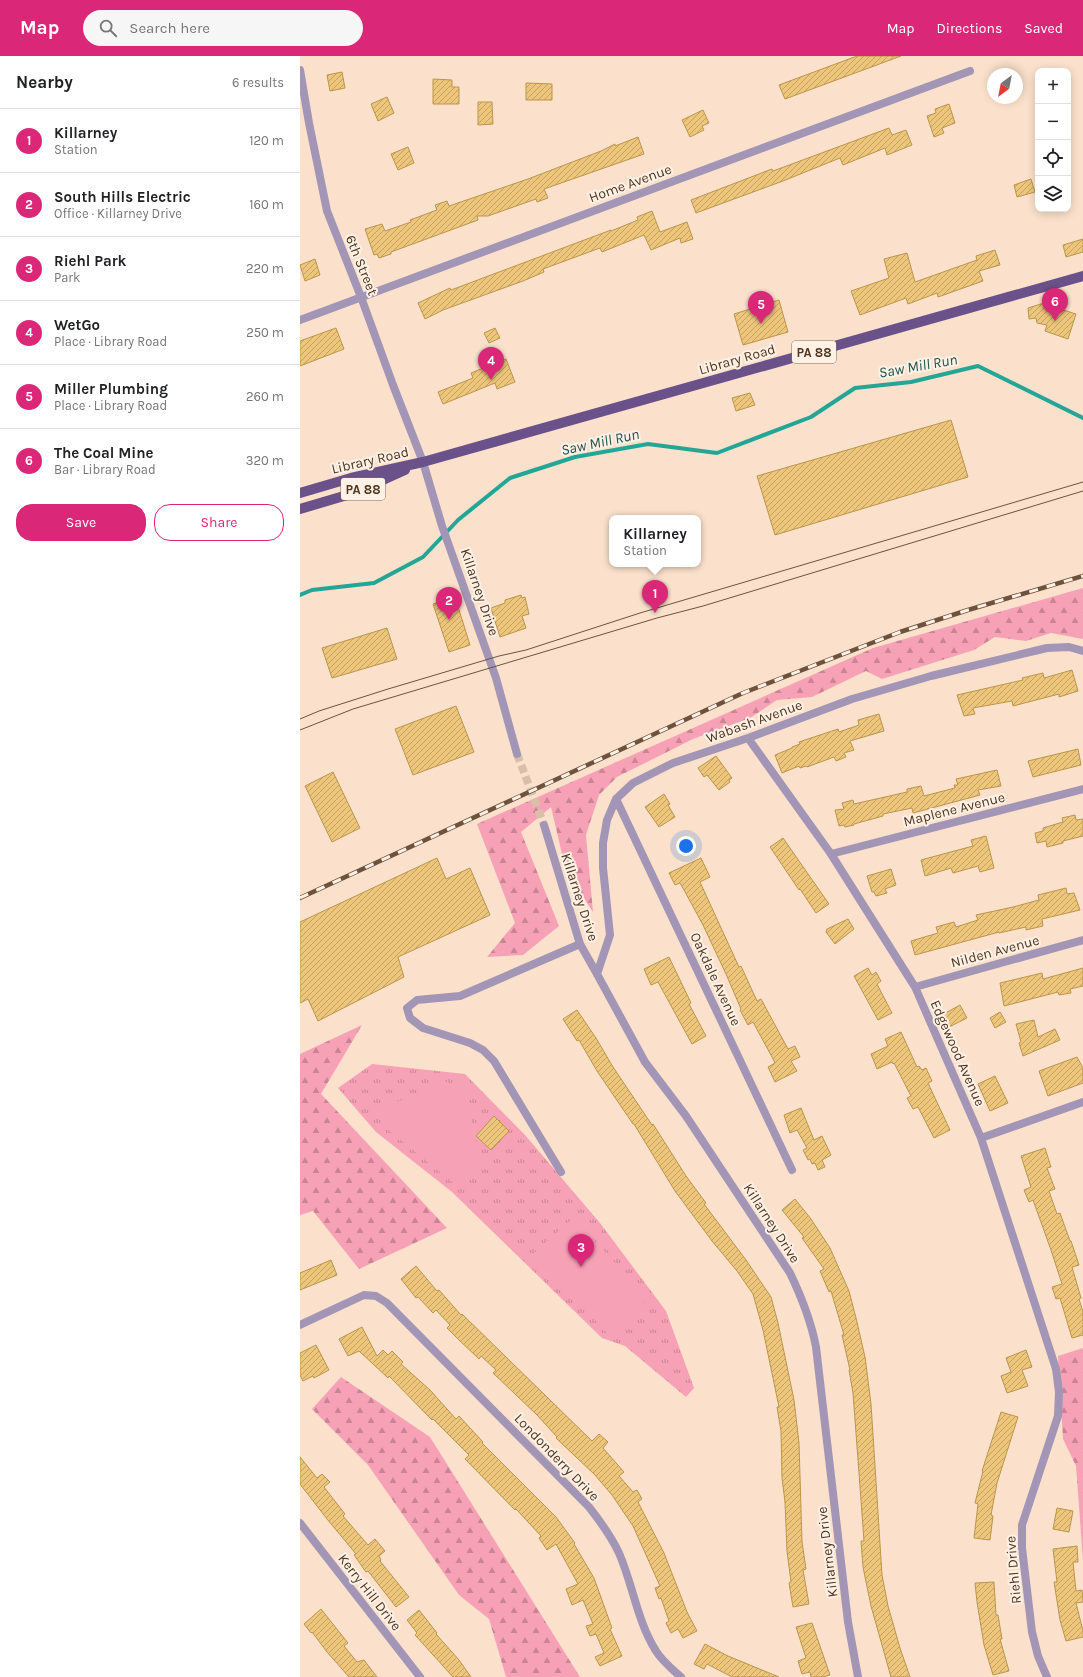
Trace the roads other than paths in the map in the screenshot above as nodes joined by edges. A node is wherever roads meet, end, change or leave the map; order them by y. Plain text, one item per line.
1 (300, 70) edge
2 (970, 71) dead end
3 (308, 123) junction
4 (300, 126) edge
5 (1083, 276) edge
6 (361, 297) junction
7 (300, 320) edge
8 (423, 462) junction
9 (300, 493) edge
10 (300, 509) edge
11 (1083, 651) edge
12 (748, 738) junction
13 (517, 754) tunnel mouth
14 (1083, 789) edge
15 (616, 799) junction
16 (544, 825) tunnel mouth
17 (831, 854) junction
18 (1083, 940) edge
19 (580, 944) junction
20 (597, 974) junction
21 (914, 987) junction
22 (1083, 1102) edge
23 (981, 1138) junction
24 (792, 1170) dead end
25 (561, 1172) dead end
26 (300, 1325) edge
27 (1058, 1416) joint
28 (300, 1523) edge
29 (420, 1677) edge
30 (681, 1677) edge
31 (858, 1677) edge
32 (1047, 1677) edge

1 - 3 street, 6th Street
2 - 6 street, Home Avenue
3 - 4 street
3 - 6 street, 6th Street
5 - 8 main road, Library Road / PA 88
6 - 7 street, Home Avenue
6 - 8 street, 6th Street
8 - 9 main road, Library Road / PA 88
8 - 10 main road, Library Road / PA 88
8 - 13 street, Killarney Drive
11 - 12 street, Wabash Avenue
12 - 15 street, Wabash Avenue
12 - 17 street, Edgewood Avenue
14 - 17 street, Maplene Avenue
15 - 20 street, Wabash Avenue
15 - 24 street, Oakdale Avenue
16 - 19 street, Killarney Drive
17 - 21 street, Edgewood Avenue
18 - 21 street, Nilden Avenue
19 - 20 street, Killarney Drive
19 - 25 street
20 - 31 street, Killarney Drive
21 - 23 street, Edgewood Avenue
22 - 23 street
23 - 27 street, Edgewood Avenue
26 - 30 street, Londonderry Drive
27 - 32 street, Riehl Drive
28 - 29 street, Kerry Hill Drive

